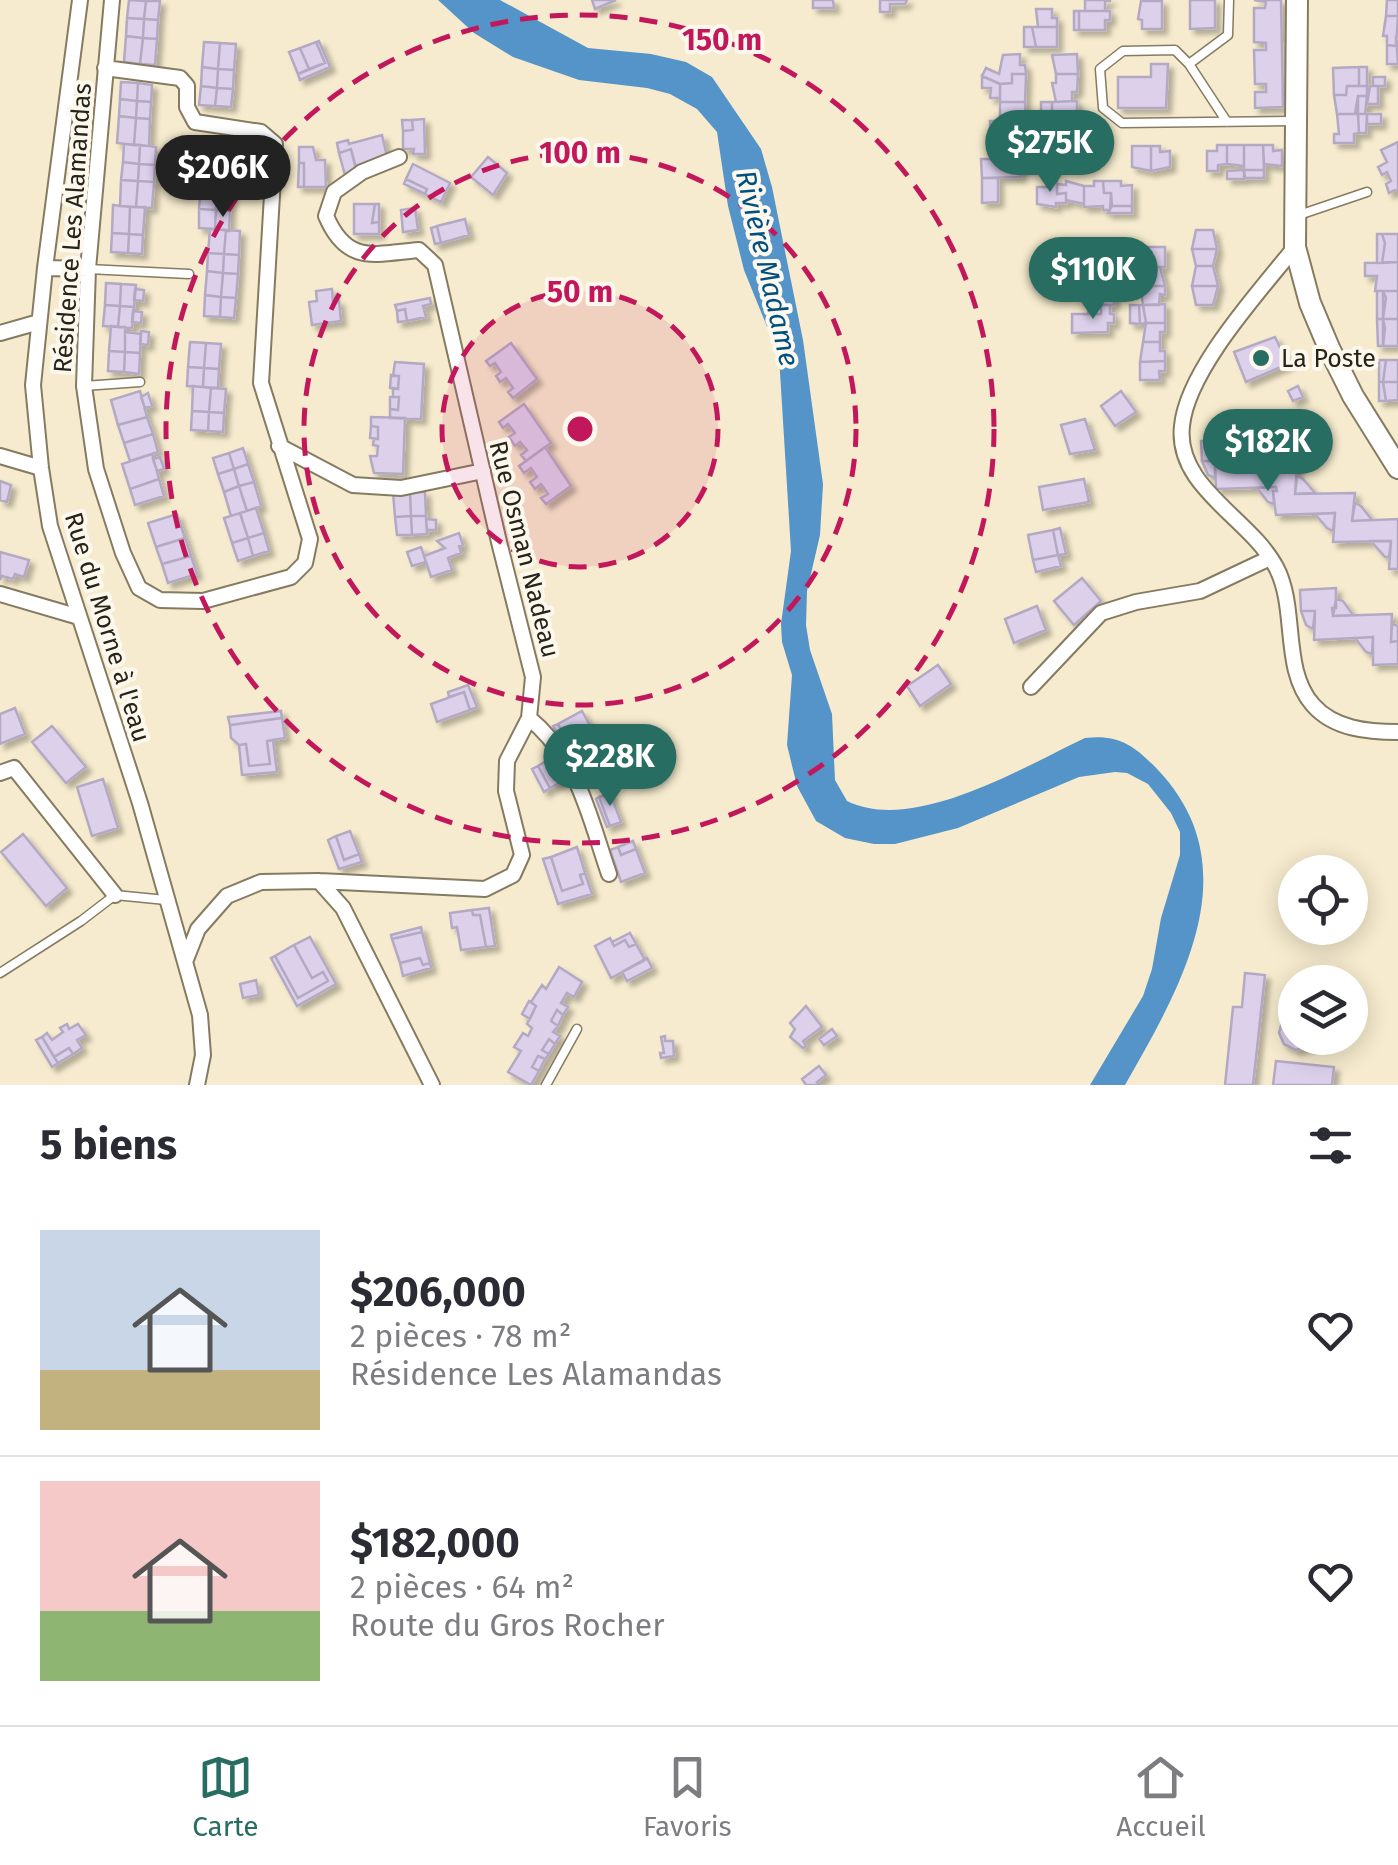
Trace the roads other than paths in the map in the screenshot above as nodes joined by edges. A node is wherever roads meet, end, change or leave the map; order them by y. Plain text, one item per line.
1 (80, 0) edge
2 (112, 0) edge
3 (1229, 0) edge
4 (1297, 0) edge
5 (1188, 64) junction
6 (105, 68) junction
7 (1227, 122) junction
8 (1298, 122) junction
9 (399, 157) dead end
10 (1367, 192) dead end
11 (1296, 216) junction
12 (1295, 247) junction
13 (45, 268) junction
14 (88, 269) junction
15 (188, 274) dead end
16 (39, 322) junction
17 (0, 333) edge
18 (140, 382) dead end
19 (84, 386) junction
20 (279, 446) junction
21 (0, 456) edge
22 (41, 468) junction
23 (1398, 468) edge
24 (483, 470) junction
25 (1270, 558) junction
26 (0, 594) edge
27 (79, 617) junction
28 (1031, 687) dead end
29 (529, 718) junction
30 (1398, 732) edge
31 (0, 773) edge
32 (609, 874) dead end
33 (319, 881) junction
34 (116, 895) junction
35 (167, 900) junction
36 (185, 962) junction
37 (0, 973) edge
38 (577, 1029) dead end
39 (197, 1085) edge
40 (432, 1085) edge
41 (546, 1085) edge

1 - 13 street, Rue du Morne à l'eau
2 - 6 street, Résidence Les Alamandas
3 - 5 lane
4 - 8 street
5 - 7 lane
5 - 7 lane
6 - 14 street, Résidence Les Alamandas
6 - 20 street, Résidence Les Alamandas
7 - 8 lane
8 - 11 street
9 - 24 street, Rue Osman Nadeau
10 - 11 lane
11 - 12 street
12 - 23 street
12 - 25 street
13 - 14 street
13 - 16 street, Rue du Morne à l'eau
14 - 15 lane
14 - 19 street, Résidence Les Alamandas
16 - 17 street
16 - 22 street, Rue du Morne à l'eau
18 - 19 lane
19 - 20 street, Résidence Les Alamandas
20 - 24 street
21 - 22 street
22 - 27 street, Rue du Morne à l'eau
24 - 29 street, Rue Osman Nadeau
25 - 28 street
25 - 30 street
26 - 27 street
27 - 35 street, Rue du Morne à l'eau
29 - 32 street
29 - 33 street, Rue Osman Nadeau
31 - 34 street
33 - 36 street, Rue Osman Nadeau
33 - 40 street
34 - 35 lane
34 - 37 lane
35 - 36 street, Rue du Morne à l'eau
36 - 39 street
38 - 41 lane

